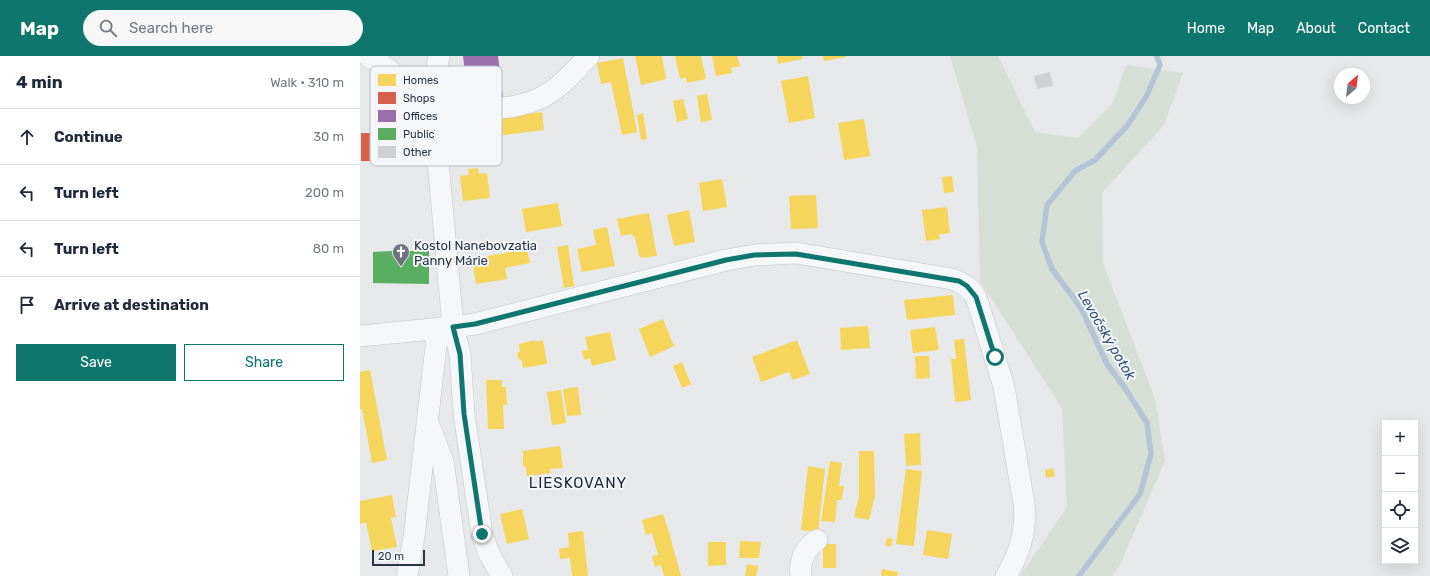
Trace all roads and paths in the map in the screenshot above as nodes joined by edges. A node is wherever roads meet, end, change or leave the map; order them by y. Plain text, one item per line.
1 (368, 56) edge
2 (439, 56) edge
3 (589, 56) edge
4 (385, 66) edge
5 (437, 66) edge
6 (502, 108) edge
7 (438, 166) edge
8 (445, 328) junction
9 (360, 336) edge
10 (426, 418) junction
11 (816, 540) dead end
12 (407, 576) edge
13 (459, 576) edge
14 (502, 576) edge
15 (801, 576) edge
16 (1006, 576) edge

1 - 4 street
2 - 5 street
3 - 6 street
7 - 8 street
8 - 9 street
8 - 10 street
8 - 14 street
8 - 16 street
10 - 12 street
10 - 13 street
11 - 15 street

